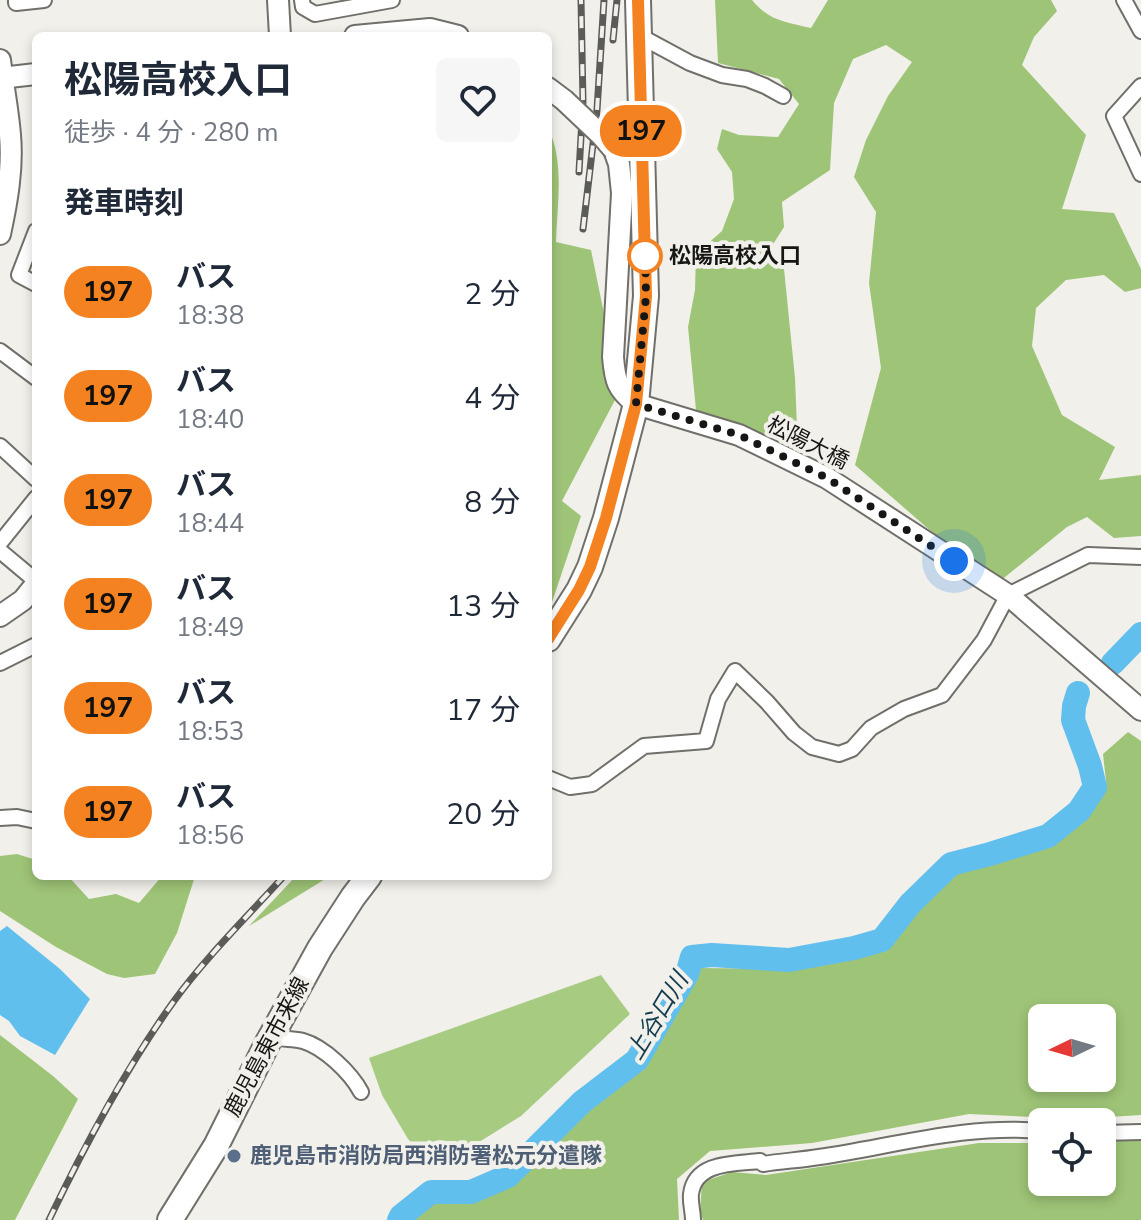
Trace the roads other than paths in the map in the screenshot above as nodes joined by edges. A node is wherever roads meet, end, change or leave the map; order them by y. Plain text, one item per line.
1 (16, 0) edge
2 (44, 0) edge
3 (278, 0) edge
4 (302, 0) edge
5 (392, 0) edge
6 (638, 0) edge
7 (1124, 0) edge
8 (1140, 25) edge
9 (280, 32) edge
10 (398, 32) edge
11 (442, 32) edge
12 (638, 35) junction
13 (1, 72) edge
14 (32, 74) edge
15 (1141, 86) edge
16 (556, 94) edge
17 (783, 96) dead end
18 (1141, 174) edge
19 (0, 234) edge
20 (32, 241) edge
21 (32, 282) edge
22 (0, 351) edge
23 (32, 375) edge
24 (636, 404) junction
25 (0, 446) edge
26 (32, 475) edge
27 (32, 503) edge
28 (0, 543) edge
29 (0, 551) edge
30 (1141, 557) edge
31 (32, 579) edge
32 (32, 588) edge
33 (1008, 595) junction
34 (0, 616) edge
35 (552, 633) edge
36 (32, 647) edge
37 (0, 663) edge
38 (1141, 710) edge
39 (552, 780) edge
40 (0, 818) edge
41 (32, 820) edge
42 (366, 880) edge
43 (271, 1036) junction
44 (361, 1092) dead end
45 (1028, 1130) edge
46 (1141, 1132) edge
47 (1116, 1134) edge
48 (170, 1220) edge
49 (693, 1220) edge

1 - 2 street
3 - 9 street
4 - 5 street
6 - 12 main road
7 - 8 street
10 - 11 street
12 - 17 street
12 - 24 main road
13 - 14 street
13 - 19 street
15 - 18 street
16 - 24 street, bridge
20 - 21 street
22 - 23 street
24 - 33 street, 松陽大橋
24 - 35 main road
25 - 26 street
27 - 28 street
29 - 31 street
30 - 33 street
32 - 34 street
33 - 38 street, 松陽大橋
33 - 39 street
36 - 37 street
40 - 41 street
42 - 43 main road, 鹿児島東市来線
43 - 44 street
43 - 48 main road, 鹿児島東市来線
45 - 49 street
46 - 47 street

